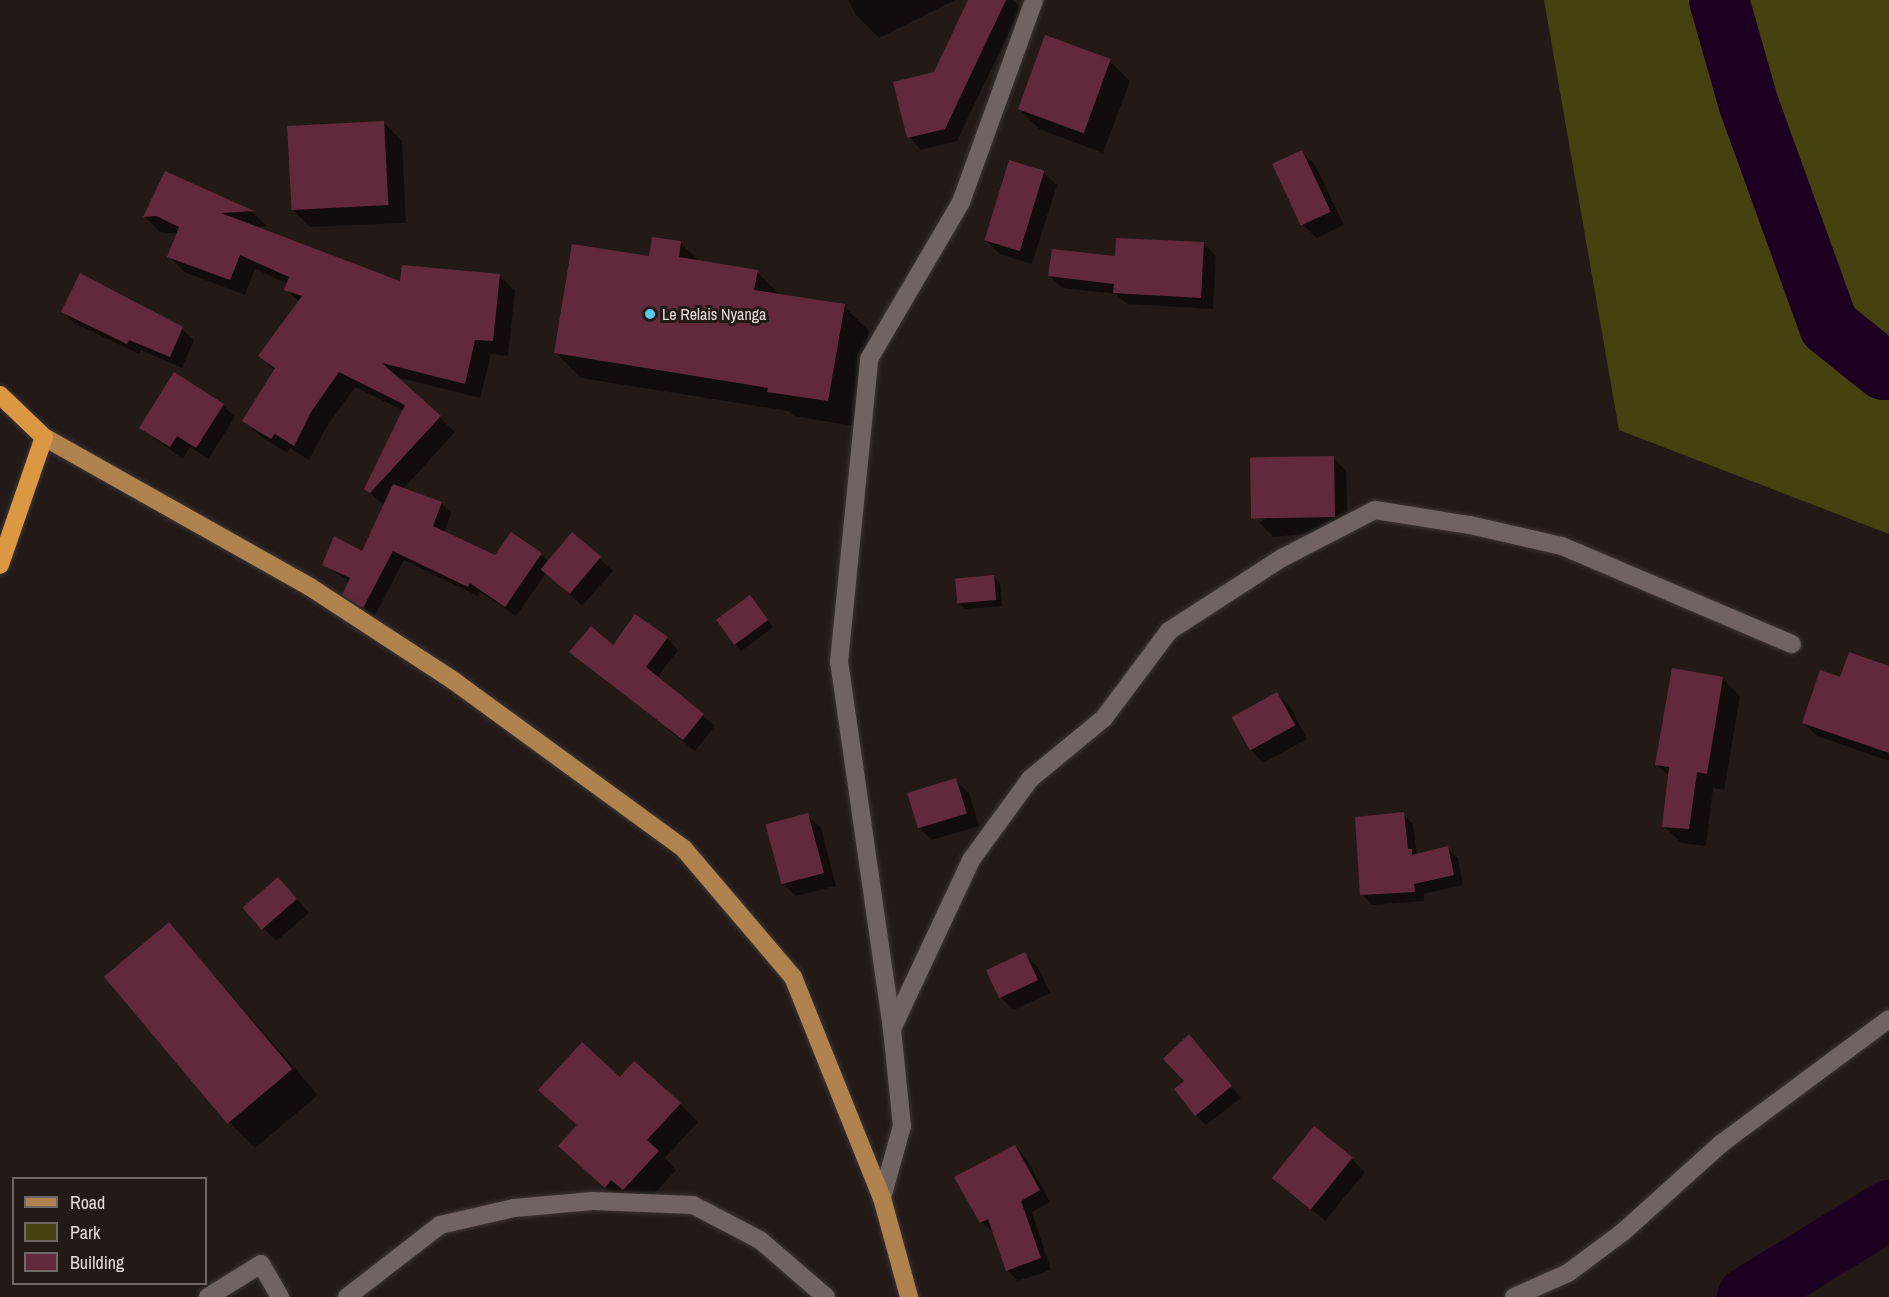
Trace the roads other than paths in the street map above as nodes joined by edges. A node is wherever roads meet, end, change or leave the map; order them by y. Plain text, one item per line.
1 (1034, 0) edge
2 (0, 395) edge
3 (44, 437) junction
4 (0, 565) edge
5 (1792, 644) dead end
6 (1889, 1019) edge
7 (892, 1029) junction
8 (882, 1198) junction
9 (207, 1297) edge
10 (280, 1297) edge
11 (347, 1297) edge
12 (826, 1297) edge
13 (909, 1297) edge
14 (1514, 1297) edge

1 - 7 street
2 - 3 highway
3 - 4 highway
3 - 8 main road
5 - 7 street
6 - 14 street
7 - 8 street
8 - 13 main road
9 - 10 street
11 - 12 street

